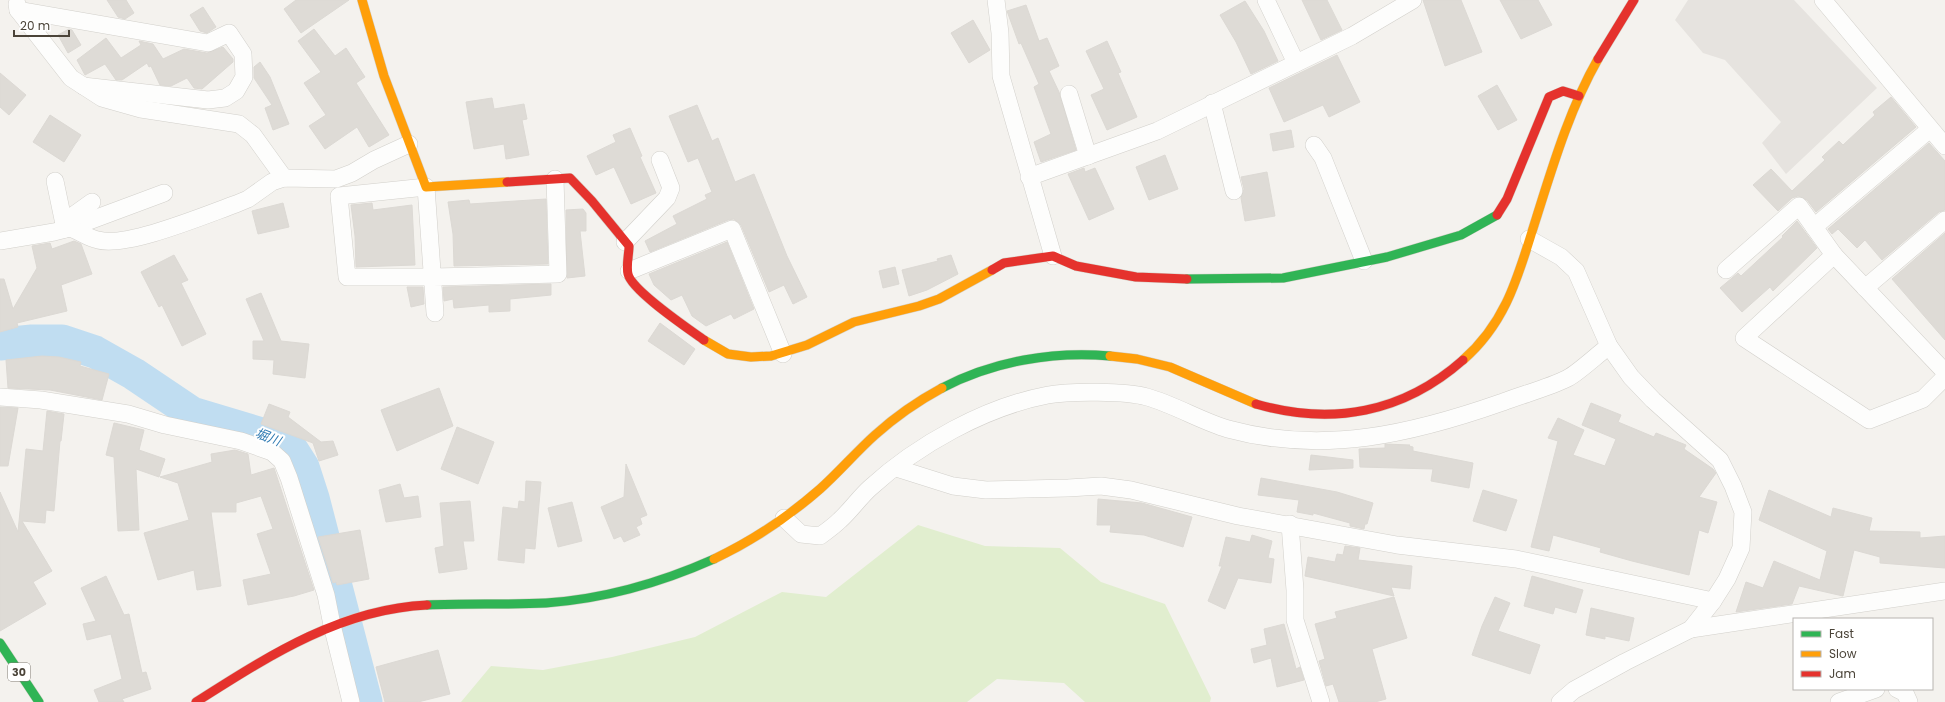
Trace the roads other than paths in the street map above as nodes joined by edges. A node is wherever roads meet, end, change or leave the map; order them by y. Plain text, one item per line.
1 (362, 0) edge
2 (996, 0) edge
3 (1266, 0) edge
4 (1413, 0) edge
5 (1634, 0) edge
6 (1823, 0) edge
7 (23, 5) edge
8 (1296, 63) junction
9 (83, 86) junction
10 (1069, 94) dead end
11 (1579, 96) junction
12 (1212, 103) junction
13 (1930, 128) junction
14 (409, 144) junction
15 (1314, 145) dead end
16 (1945, 146) edge
17 (1088, 156) junction
18 (660, 160) dead end
19 (1029, 177) junction
20 (284, 178) junction
21 (555, 179) junction
22 (55, 181) dead end
23 (426, 188) junction
24 (1234, 191) dead end
25 (164, 192) dead end
26 (92, 202) dead end
27 (1945, 220) edge
28 (66, 226) junction
29 (1814, 227) junction
30 (1529, 239) junction
31 (0, 241) edge
32 (625, 242) junction
33 (1834, 255) junction
34 (1053, 256) junction
35 (1364, 261) junction
36 (1726, 270) dead end
37 (629, 271) junction
38 (433, 277) junction
39 (1865, 288) junction
40 (435, 313) dead end
41 (1609, 346) junction
42 (783, 354) junction
43 (1945, 372) edge
44 (1945, 377) edge
45 (0, 397) edge
46 (896, 468) junction
47 (784, 518) junction
48 (1290, 524) junction
49 (1945, 591) edge
50 (1713, 601) junction
51 (335, 624) junction
52 (1691, 629) junction
53 (0, 643) edge
54 (1873, 690) edge
55 (1899, 690) edge
56 (39, 702) edge
57 (196, 702) edge
58 (351, 702) edge
59 (1321, 702) edge
60 (1560, 702) edge
61 (1838, 702) edge
62 (1909, 702) edge

1 - 14 street
2 - 19 street
3 - 8 street
4 - 8 street
5 - 11 street
6 - 13 street
7 - 9 street
7 - 9 street
8 - 12 street
9 - 20 street
10 - 17 street
11 - 30 street
11 - 35 street
12 - 17 street
12 - 24 street
13 - 16 street
13 - 29 street
14 - 20 street
14 - 23 street
15 - 35 street
17 - 19 street
18 - 32 street
19 - 34 street
20 - 28 street
21 - 23 street
21 - 32 street
21 - 38 street
22 - 28 street
23 - 38 street
23 - 38 street
25 - 28 street
26 - 28 street
27 - 39 street
28 - 31 street
29 - 33 street
29 - 36 street
30 - 41 street
30 - 47 street
32 - 37 street
33 - 39 street
33 - 44 street
34 - 35 street
34 - 42 street
37 - 42 street
37 - 42 street
38 - 40 street
39 - 43 street
41 - 46 street
41 - 50 street
45 - 51 street
46 - 47 street
46 - 48 street
47 - 51 street
48 - 50 street
48 - 59 street
49 - 52 street
50 - 52 street
51 - 57 street
51 - 58 street
52 - 60 street
53 - 56 street, 30
54 - 61 street
55 - 62 street

